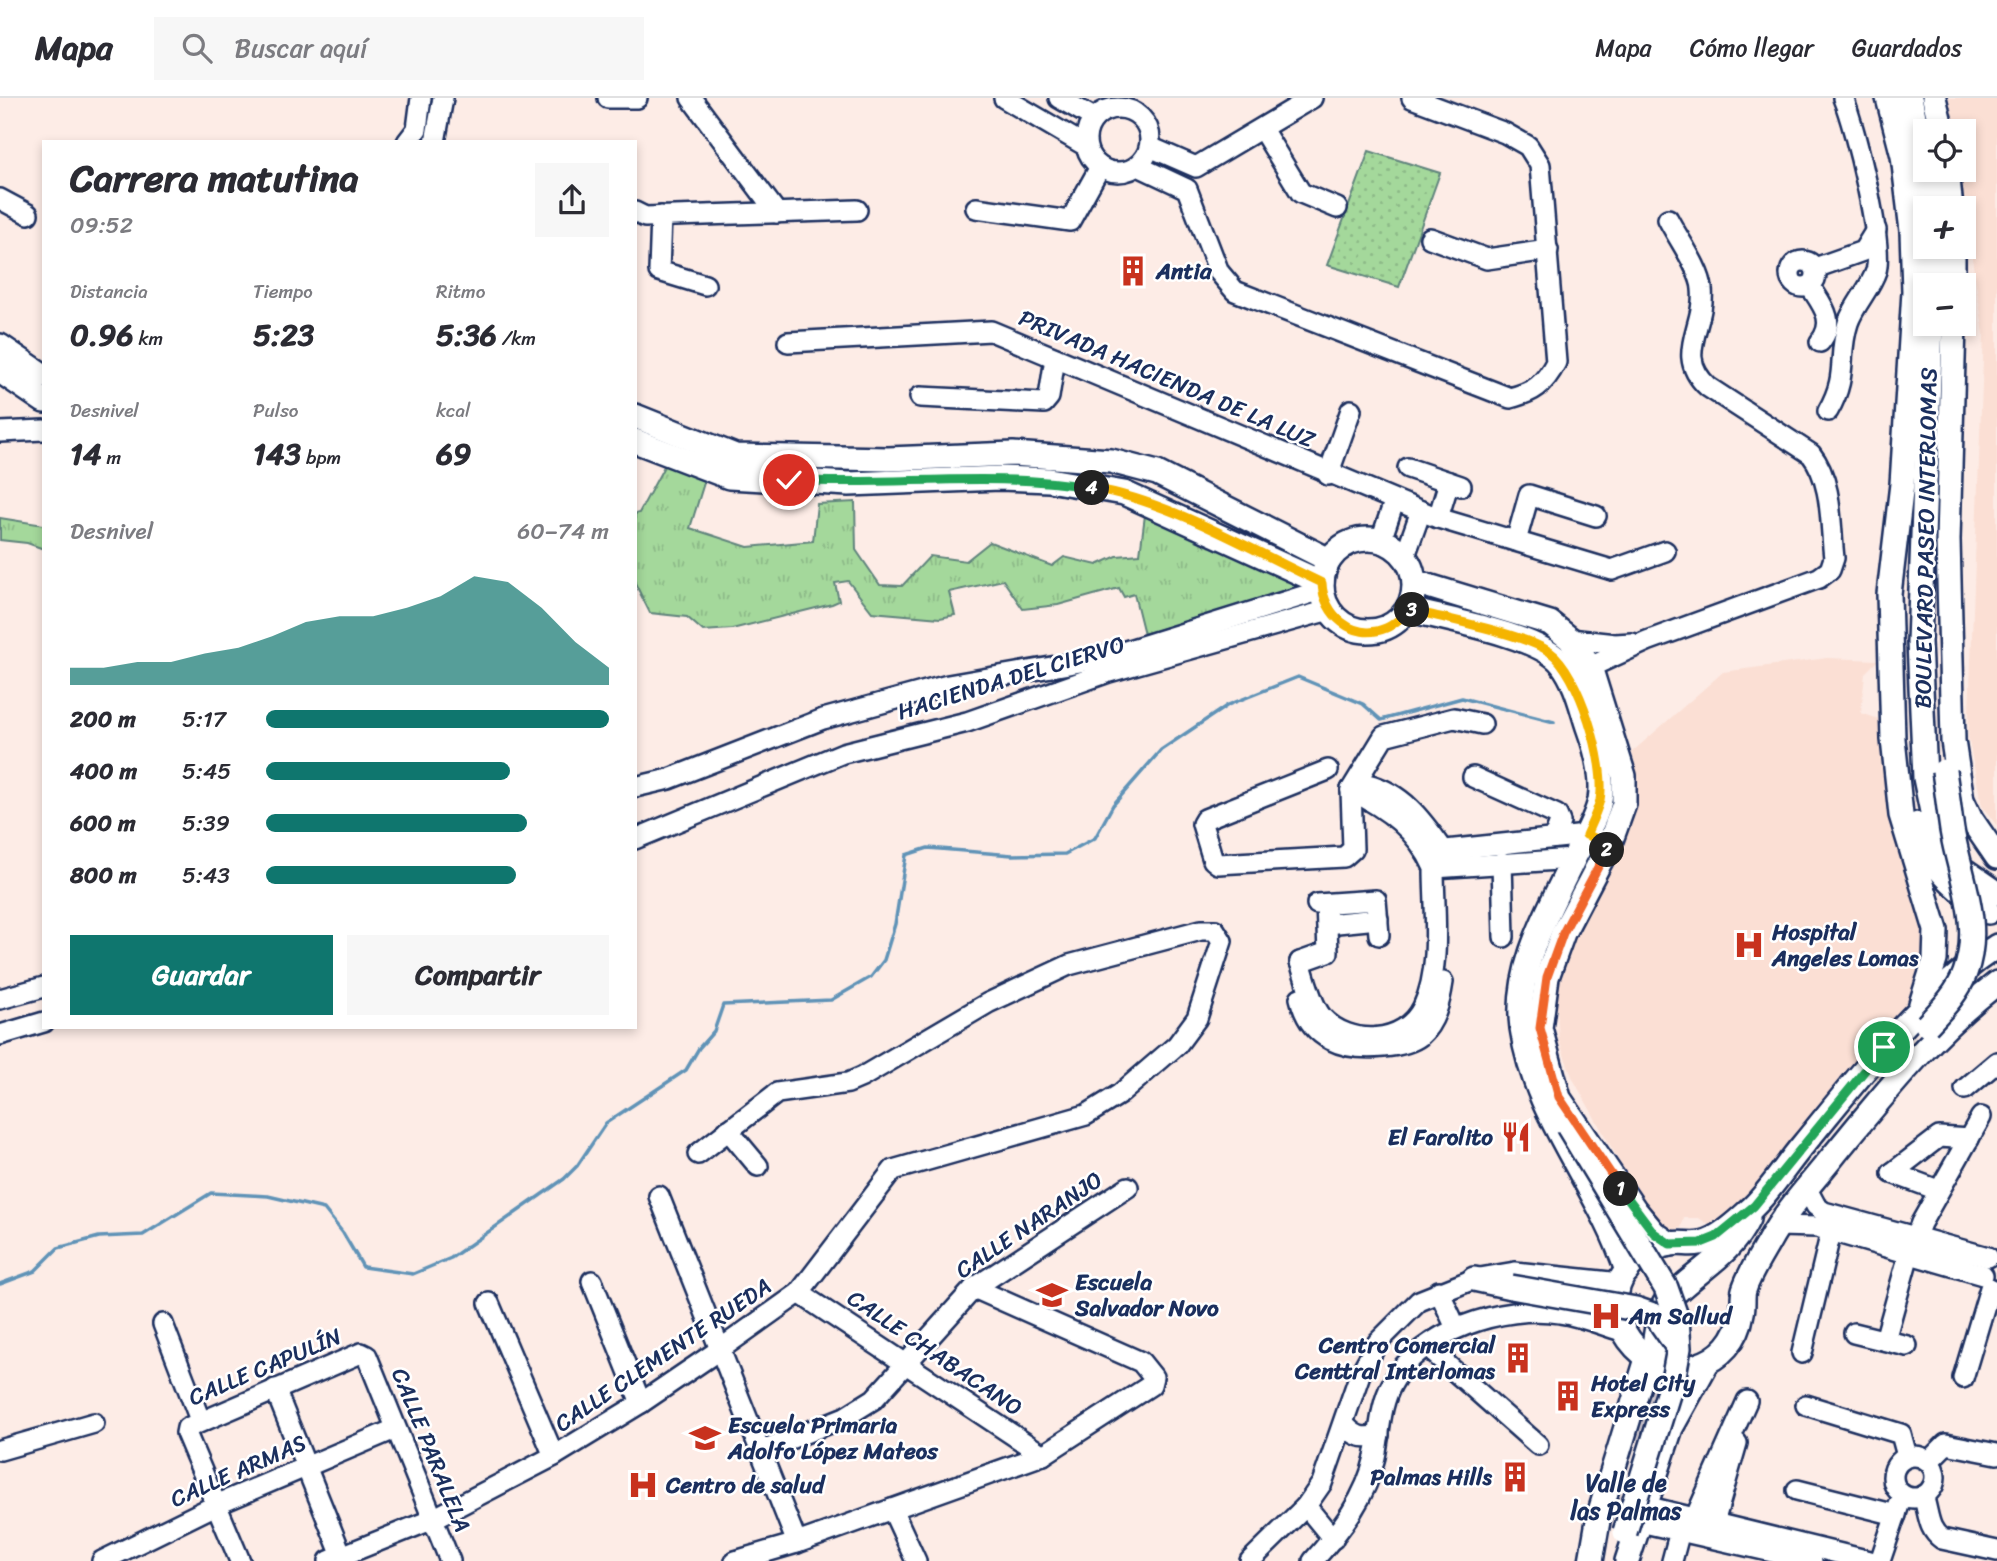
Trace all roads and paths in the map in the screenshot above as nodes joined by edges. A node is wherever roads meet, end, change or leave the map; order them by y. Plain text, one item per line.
1 (421, 98) edge
2 (443, 98) edge
3 (608, 98) edge
4 (637, 98) edge
5 (691, 98) edge
6 (1004, 98) edge
7 (1059, 98) edge
8 (1312, 98) edge
9 (1412, 98) edge
10 (1843, 98) edge
11 (1888, 98) edge
12 (1910, 98) edge
13 (1934, 98) edge
14 (1094, 118) junction
15 (1914, 119) edge
16 (1939, 119) edge
17 (1262, 129) junction
18 (409, 140) edge
19 (435, 140) edge
20 (1086, 146) junction
21 (1150, 147) junction
22 (1138, 166) junction
23 (1100, 167) junction
24 (0, 199) edge
25 (976, 208) dead end
26 (1337, 208) dead end
27 (857, 210) dead end
28 (637, 213) edge
29 (777, 213) junction
30 (28, 214) dead end
31 (662, 216) junction
32 (1668, 219) dead end
33 (1876, 230) junction
34 (1430, 238) dead end
35 (1548, 250) junction
36 (1837, 261) junction
37 (705, 285) dead end
38 (1868, 286) junction
39 (1930, 336) edge
40 (1954, 336) edge
41 (788, 342) dead end
42 (1820, 342) dead end
43 (0, 346) edge
44 (1055, 358) junction
45 (0, 371) edge
46 (42, 375) edge
47 (920, 397) dead end
48 (42, 400) edge
49 (1352, 410) dead end
50 (1828, 411) dead end
51 (637, 417) edge
52 (42, 430) edge
53 (0, 432) edge
54 (637, 442) edge
55 (1950, 444) junction
56 (1408, 468) dead end
57 (1328, 475) junction
58 (1176, 483) junction
59 (1923, 489) junction
60 (1394, 502) junction
61 (1167, 511) junction
62 (1429, 515) junction
63 (1596, 517) dead end
64 (1897, 538) junction
65 (1381, 540) junction
66 (1516, 541) junction
67 (1665, 551) dead end
68 (1405, 556) junction
69 (1329, 560) junction
70 (1936, 562) junction
71 (1415, 582) junction
72 (1324, 594) junction
73 (1409, 610) junction
74 (1570, 639) junction
75 (1647, 641) junction
76 (1590, 667) junction
77 (1010, 676) junction
78 (1016, 705) junction
79 (1482, 724) dead end
80 (1328, 770) dead end
81 (1473, 777) dead end
82 (637, 787) edge
83 (1351, 790) junction
84 (1586, 835) junction
85 (637, 838) edge
86 (1554, 838) junction
87 (1610, 843) junction
88 (1997, 857) edge
89 (1437, 859) junction
90 (1574, 859) junction
91 (1502, 862) junction
92 (1993, 902) edge
93 (1327, 924) junction
94 (1504, 937) dead end
95 (1994, 949) edge
96 (1997, 982) edge
97 (42, 987) edge
98 (0, 999) edge
99 (1924, 1015) junction
100 (42, 1023) edge
101 (0, 1035) edge
102 (1997, 1062) edge
103 (1965, 1089) dead end
104 (1559, 1097) junction
105 (1981, 1117) dead end
106 (728, 1130) junction
107 (1969, 1139) junction
108 (698, 1154) dead end
109 (758, 1166) dead end
110 (1128, 1187) dead end
111 (1807, 1189) junction
112 (1938, 1190) junction
113 (659, 1196) dead end
114 (1754, 1206) junction
115 (1635, 1210) junction
116 (1608, 1221) junction
117 (1777, 1226) junction
118 (1831, 1232) junction
119 (1670, 1244) junction
120 (1912, 1246) junction
121 (1991, 1272) edge
122 (1623, 1277) junction
123 (1474, 1279) junction
124 (1579, 1280) junction
125 (592, 1281) dead end
126 (974, 1288) junction
127 (1439, 1291) junction
128 (1744, 1291) junction
129 (799, 1293) junction
130 (489, 1303) dead end
131 (1580, 1317) junction
132 (163, 1324) dead end
133 (1456, 1328) junction
134 (1622, 1331) junction
135 (1854, 1333) dead end
136 (1885, 1340) junction
137 (1907, 1346) dead end
138 (1427, 1347) junction
139 (1679, 1349) junction
140 (719, 1350) junction
141 (1651, 1352) junction
142 (1802, 1353) dead end
143 (367, 1356) joint
144 (1707, 1363) junction
145 (909, 1364) junction
146 (1963, 1378) dead end
147 (1641, 1387) junction
148 (275, 1389) junction
149 (1687, 1399) junction
150 (1747, 1401) dead end
151 (641, 1403) junction
152 (1807, 1405) dead end
153 (1347, 1415) junction
154 (1382, 1415) junction
155 (94, 1423) dead end
156 (193, 1427) junction
157 (395, 1429) junction
158 (1379, 1435) junction
159 (1637, 1438) tunnel mouth
160 (1538, 1445) dead end
161 (0, 1450) edge
162 (760, 1451) junction
163 (1997, 1454) edge
164 (1043, 1455) junction
165 (554, 1457) junction
166 (1907, 1457) junction
167 (1929, 1461) junction
168 (306, 1467) junction
169 (1797, 1490) dead end
170 (1909, 1502) junction
171 (216, 1505) junction
172 (1306, 1506) junction
173 (892, 1509) junction
174 (1599, 1515) junction
175 (431, 1520) junction
176 (1636, 1520) junction
177 (1697, 1527) junction
178 (1333, 1539) junction
179 (797, 1544) junction
180 (1997, 1551) edge
181 (1760, 1555) edge
182 (338, 1559) edge
183 (102, 1561) edge
184 (240, 1561) edge
185 (450, 1561) edge
186 (735, 1561) edge
187 (916, 1561) edge
188 (1250, 1561) edge
189 (1313, 1561) edge
190 (1591, 1561) edge
191 (1626, 1561) edge
192 (1672, 1561) edge
193 (1812, 1561) edge
194 (1870, 1561) edge
195 (1880, 1561) edge
196 (1891, 1561) edge

1 - 18 street
2 - 19 street
3 - 4 street
5 - 29 street
6 - 20 street
7 - 14 street
8 - 17 street
9 - 35 street
10 - 33 street
11 - 64 main road, BOULEVARD PASEO INTERLOMAS
12 - 15 main road
13 - 16 main road
14 - 20 street
14 - 21 street
17 - 21 street
17 - 26 street
20 - 23 street
21 - 22 street
22 - 23 street
22 - 35 street
23 - 25 street
24 - 30 street
27 - 29 street
28 - 31 street
29 - 31 street
31 - 37 street
32 - 75 street
33 - 36 street
33 - 38 street
34 - 35 street
36 - 38 street
36 - 42 street
38 - 50 street
39 - 59 main road, BOULEVARD PASEO INTERLOMAS
40 - 55 main road
41 - 44 street, PRIVADA HACIENDA DE LA LUZ
43 - 46 main road
44 - 47 street
44 - 57 street, PRIVADA HACIENDA DE LA LUZ
45 - 48 main road
49 - 57 street
51 - 58 main road
52 - 53 street
54 - 61 main road
55 - 70 main road
55 - 88 main road
56 - 62 street
57 - 60 street, PRIVADA HACIENDA DE LA LUZ
58 - 61 street
58 - 69 main road
59 - 70 main road
59 - 92 main road, BOULEVARD PASEO INTERLOMAS
60 - 62 street, PRIVADA HACIENDA DE LA LUZ
60 - 65 street
61 - 72 main road
62 - 66 street, PRIVADA HACIENDA DE LA LUZ
62 - 68 street
63 - 66 street
64 - 92 main road
64 - 99 main road, BOULEVARD PASEO INTERLOMAS
65 - 68 main road
65 - 69 main road
66 - 67 street, PRIVADA HACIENDA DE LA LUZ
68 - 71 main road
69 - 72 main road
70 - 99 main road, bridge
71 - 73 main road
71 - 74 main road
72 - 73 main road
72 - 77 street, HACIENDA DEL CIERVO
72 - 78 street, HACIENDA DEL CIERVO
73 - 84 main road
74 - 75 street
74 - 76 main road
75 - 76 street
76 - 87 main road
77 - 78 street
77 - 82 street, HACIENDA DEL CIERVO
78 - 85 street, HACIENDA DEL CIERVO
79 - 83 street
80 - 83 street
81 - 86 street
83 - 89 street
84 - 86 street
84 - 87 street
84 - 90 main road
86 - 89 street
87 - 104 main road
89 - 91 street
89 - 93 street
90 - 91 street
90 - 116 main road
91 - 94 street
93 - 93 street
95 - 99 main road
96 - 111 main road
97 - 98 street
99 - 114 main road
99 - 128 main road
100 - 101 street
102 - 103 street
104 - 115 main road
104 - 139 main road, bridge
105 - 107 street
106 - 108 street
106 - 109 street
106 - 129 street, CALLE CLEMENTE RUEDA
107 - 112 street
107 - 112 street
110 - 126 street, CALLE NARANJO
111 - 117 main road
111 - 120 street
112 - 120 street
113 - 140 street
114 - 119 main road
114 - 141 main road
115 - 116 main road
115 - 119 main road
116 - 122 main road
117 - 118 street
117 - 128 main road
118 - 120 street
118 - 142 street
119 - 122 main road
120 - 121 street
120 - 136 street
121 - 146 street
122 - 124 street
122 - 134 main road
123 - 124 street
123 - 127 street
123 - 139 main road, bridge
124 - 131 street
125 - 151 street
126 - 145 street, CALLE NARANJO
126 - 164 street
127 - 133 street
127 - 153 street
128 - 144 main road
129 - 140 street, CALLE CLEMENTE RUEDA
129 - 145 street, CALLE CHABACANO
130 - 165 street
131 - 133 street
131 - 134 street
132 - 156 street
133 - 138 street
134 - 141 main road
135 - 136 street
136 - 137 street
138 - 154 street
138 - 160 street
139 - 176 main road, bridge
140 - 151 street, CALLE CLEMENTE RUEDA
140 - 162 street
141 - 144 main road
141 - 147 main road
143 - 148 street, CALLE CAPULÍN
143 - 157 street, CALLE PARALELA
144 - 149 main road
145 - 162 street, CALLE NARANJO
145 - 164 street, CALLE CHABACANO
147 - 149 main road
147 - 174 main road
148 - 156 street, CALLE CAPULÍN
148 - 168 street
149 - 176 main road
150 - 177 street
151 - 165 street, CALLE CLEMENTE RUEDA
152 - 166 street
153 - 154 street
153 - 158 street
153 - 172 street
154 - 158 street
155 - 161 street
156 - 171 street
157 - 168 street, CALLE ARMAS
157 - 175 street, CALLE PARALELA
158 - 178 street
159 - 174 main road
162 - 179 street
163 - 167 street
164 - 173 street
165 - 175 street, CALLE CLEMENTE RUEDA
166 - 167 street
166 - 170 street
167 - 170 street
168 - 171 street, CALLE ARMAS
168 - 182 street
169 - 170 street
170 - 180 street
170 - 195 street
170 - 196 street
171 - 183 street, CALLE ARMAS
171 - 184 street
172 - 178 street
172 - 188 street
173 - 179 street
173 - 187 street
174 - 190 main road
175 - 182 street, CALLE CLEMENTE RUEDA
175 - 185 street, CALLE PARALELA
176 - 177 street
176 - 191 main road
177 - 181 street
177 - 192 street
177 - 194 street
178 - 189 street
179 - 186 street
181 - 193 street

